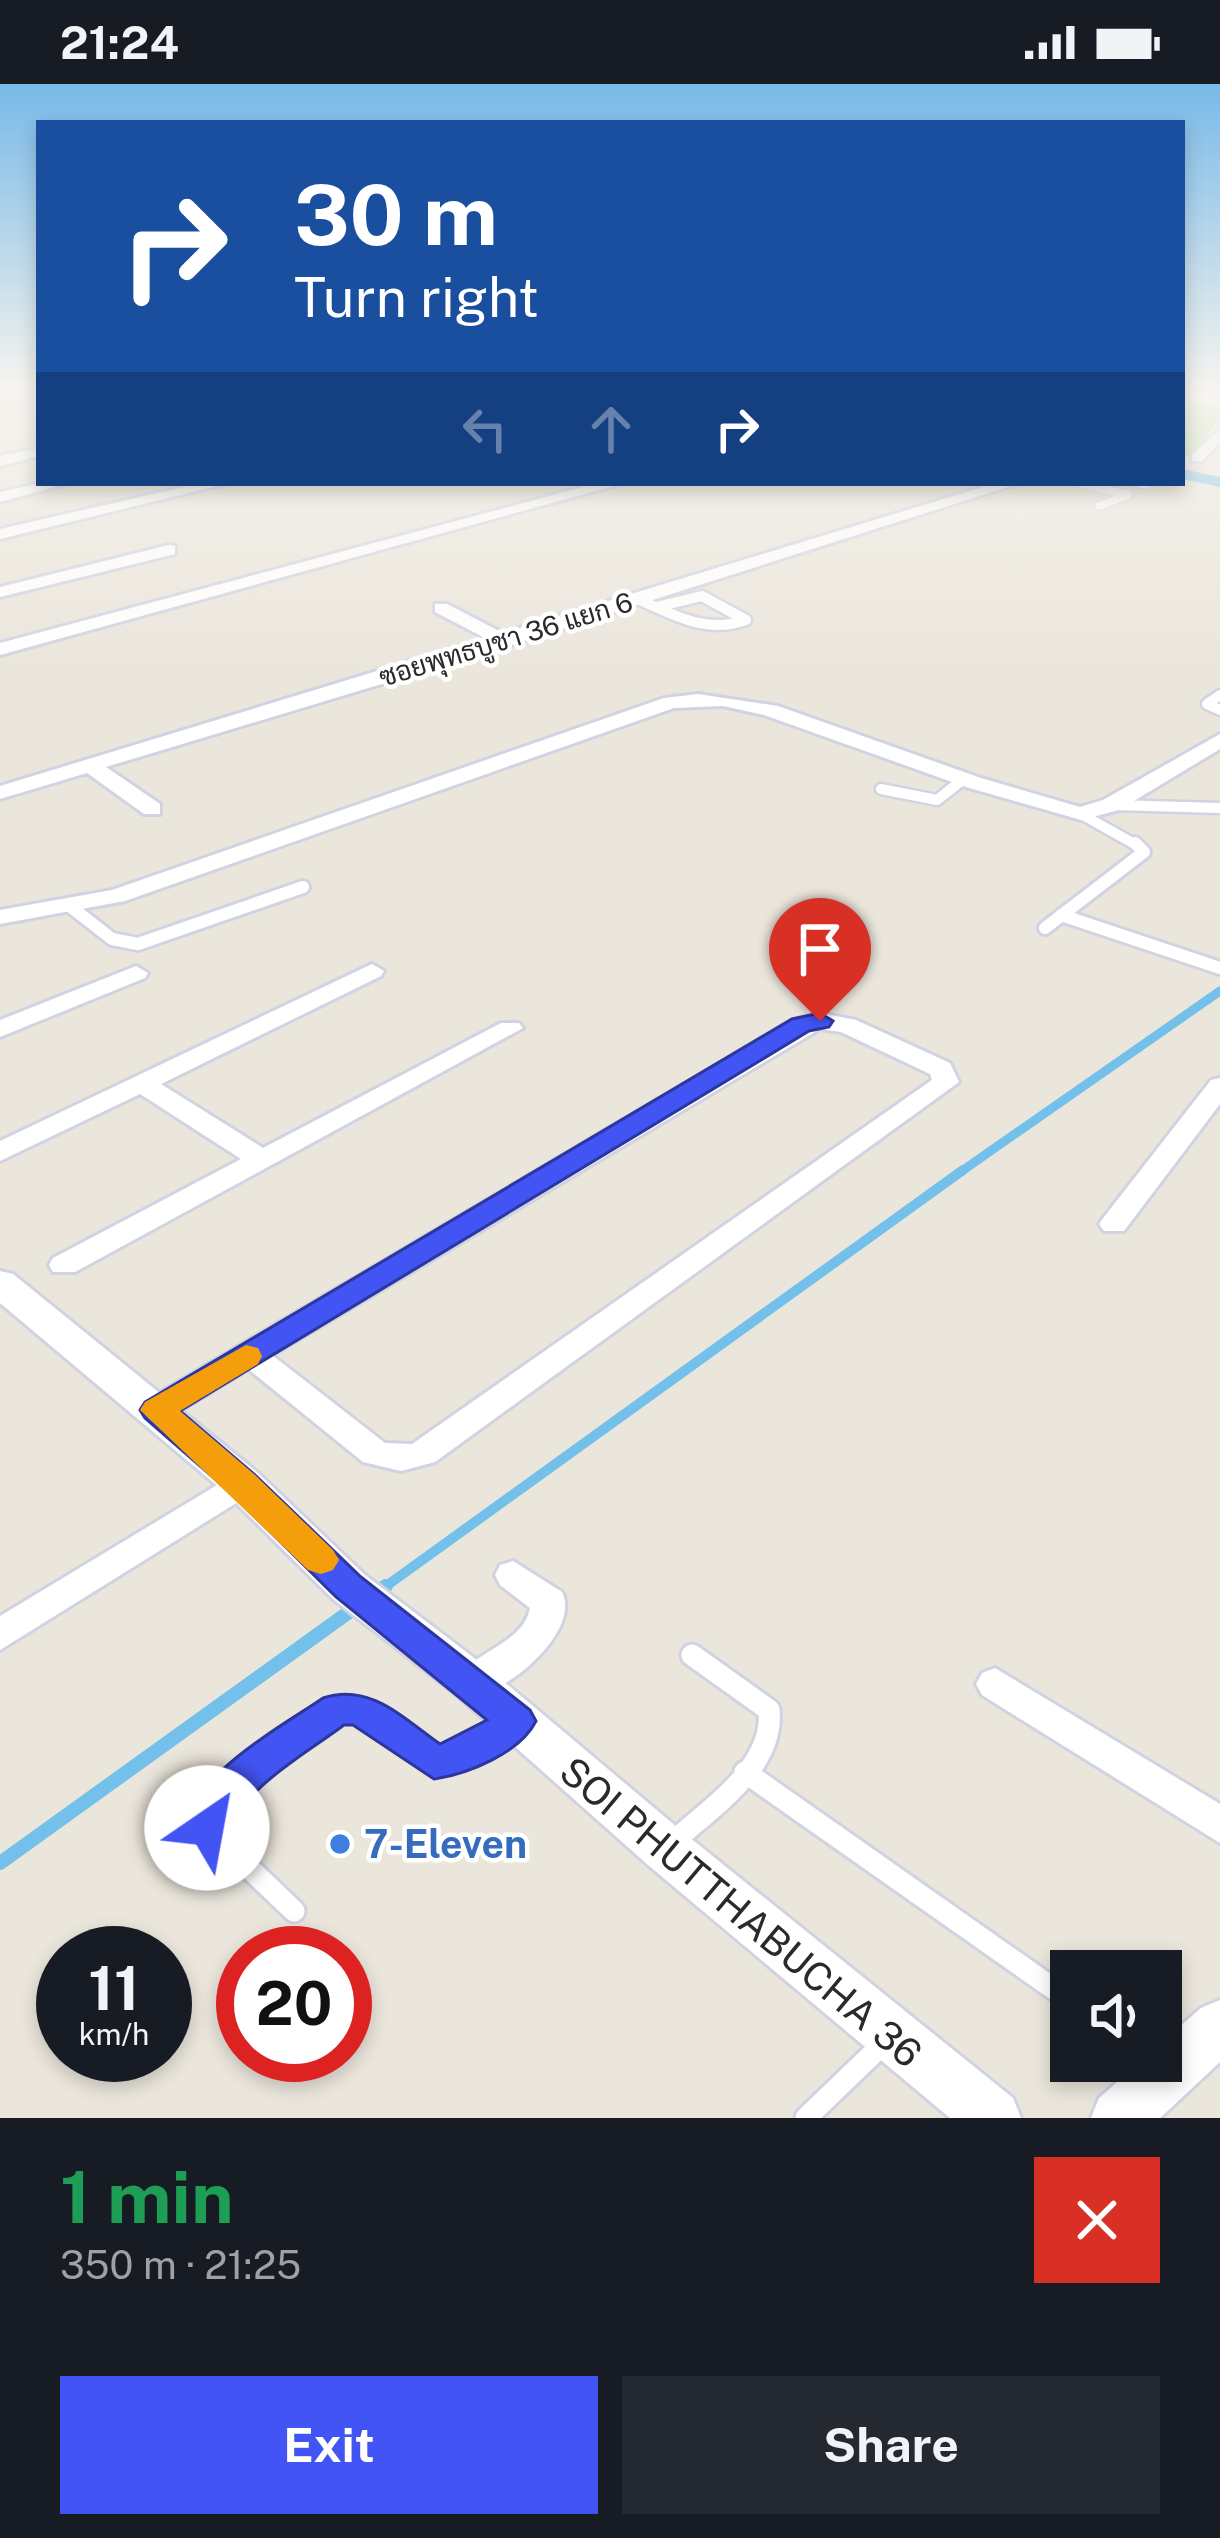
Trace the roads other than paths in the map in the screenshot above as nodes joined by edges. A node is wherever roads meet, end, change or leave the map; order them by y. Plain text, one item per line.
1 (49, 486) edge
2 (208, 486) edge
3 (605, 486) edge
4 (1003, 486) edge
5 (1092, 486) edge
6 (1145, 486) edge
7 (1128, 495) junction
8 (0, 497) edge
9 (1099, 506) dead end
10 (0, 534) edge
11 (169, 550) dead end
12 (0, 592) edge
13 (648, 603) junction
14 (441, 608) dead end
15 (504, 641) junction
16 (0, 649) edge
17 (1220, 695) edge
18 (1220, 710) edge
19 (1220, 740) edge
20 (91, 766) junction
21 (965, 778) junction
22 (881, 789) dead end
23 (0, 793) edge
24 (1111, 805) junction
25 (1220, 808) edge
26 (152, 809) dead end
27 (1081, 814) junction
28 (303, 887) dead end
29 (71, 907) junction
30 (1061, 915) junction
31 (0, 917) edge
32 (1045, 928) dead end
33 (1220, 968) edge
34 (372, 971) dead end
35 (136, 973) dead end
36 (510, 1028) dead end
37 (0, 1029) edge
38 (141, 1083) junction
39 (1220, 1086) edge
40 (0, 1124) edge
41 (13, 1146) edge
42 (262, 1160) junction
43 (1114, 1224) dead end
44 (64, 1265) dead end
45 (0, 1283) edge
46 (250, 1354) junction
47 (156, 1410) junction
48 (242, 1483) junction
49 (513, 1575) dead end
50 (0, 1635) edge
51 (692, 1655) dead end
52 (474, 1683) junction
53 (995, 1684) dead end
54 (517, 1721) junction
55 (745, 1772) junction
56 (1220, 1825) edge
57 (665, 1850) junction
58 (294, 1911) dead end
59 (1050, 1986) edge
60 (1220, 2026) edge
61 (890, 2038) junction
62 (806, 2118) edge
63 (993, 2118) edge
64 (1119, 2118) edge

1 - 8 street
2 - 10 street
3 - 16 street
4 - 13 street, ซอยพุทธบูชา 36 แยก 6
5 - 7 lane
6 - 7 lane
7 - 9 lane
11 - 12 street
13 - 13 lane
13 - 15 street, ซอยพุทธบูชา 36 แยก 6
14 - 15 street
15 - 20 street, ซอยพุทธบูชา 36 แยก 6
17 - 18 lane
19 - 24 street
20 - 23 street, ซอยพุทธบูชา 36 แยก 6
20 - 26 street
21 - 22 lane
21 - 27 street
21 - 29 street
24 - 25 lane
24 - 27 street
27 - 30 lane
28 - 29 lane
29 - 31 street
30 - 32 lane
30 - 33 lane
34 - 38 street
35 - 37 street
36 - 42 street
38 - 41 street
38 - 42 street
39 - 43 street
40 - 41 street
42 - 44 street
45 - 47 street, SOI PHUTTHABUCHA 36
46 - 46 street
46 - 47 street
47 - 48 street, SOI PHUTTHABUCHA 36
48 - 50 street
48 - 52 street, SOI PHUTTHABUCHA 36
49 - 52 street
51 - 55 lane
52 - 54 street, SOI PHUTTHABUCHA 36
53 - 56 street
54 - 57 street, SOI PHUTTHABUCHA 36
54 - 58 lane
55 - 57 lane
55 - 59 lane
57 - 61 street, SOI PHUTTHABUCHA 36
60 - 64 street
61 - 62 lane
61 - 63 street, SOI PHUTTHABUCHA 36

